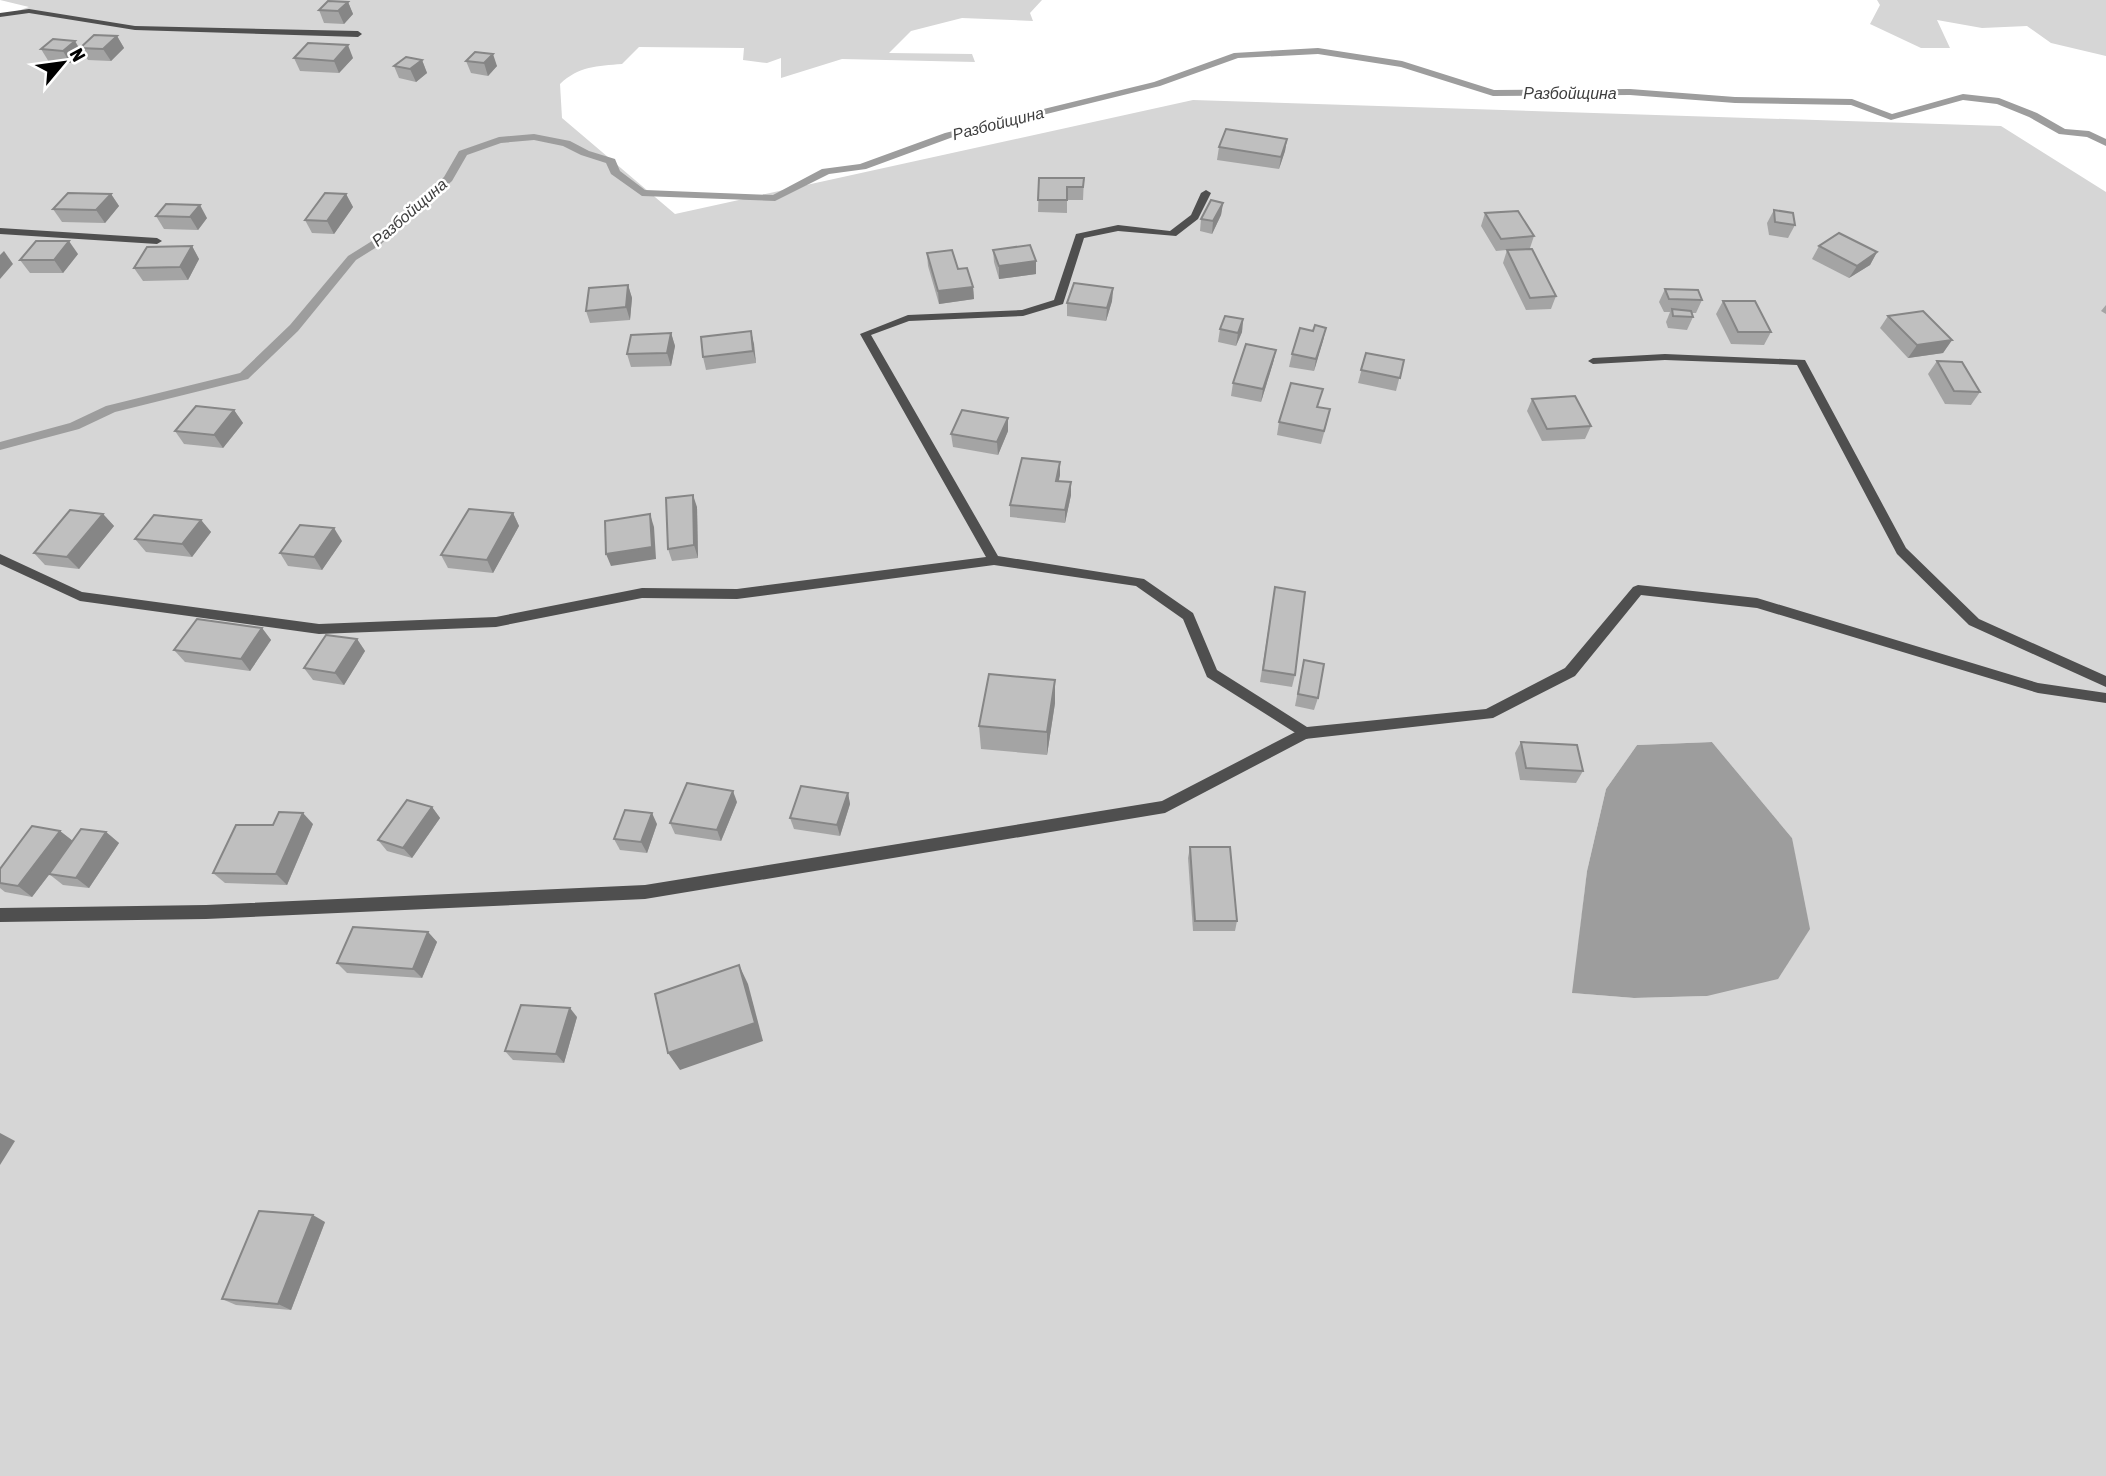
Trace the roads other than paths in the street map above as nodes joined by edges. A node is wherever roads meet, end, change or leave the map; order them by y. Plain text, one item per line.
1 (0, 15) edge
2 (358, 34) dead end
3 (1206, 193) dead end
4 (0, 230) edge
5 (157, 241) dead end
6 (1593, 361) dead end
7 (0, 559) edge
8 (994, 560) junction
9 (2106, 682) edge
10 (2106, 698) edge
11 (1305, 733) junction
12 (0, 915) edge

1 - 2 street
3 - 8 street
4 - 5 street
6 - 9 street
7 - 8 street
8 - 11 street
10 - 11 street
11 - 12 street

